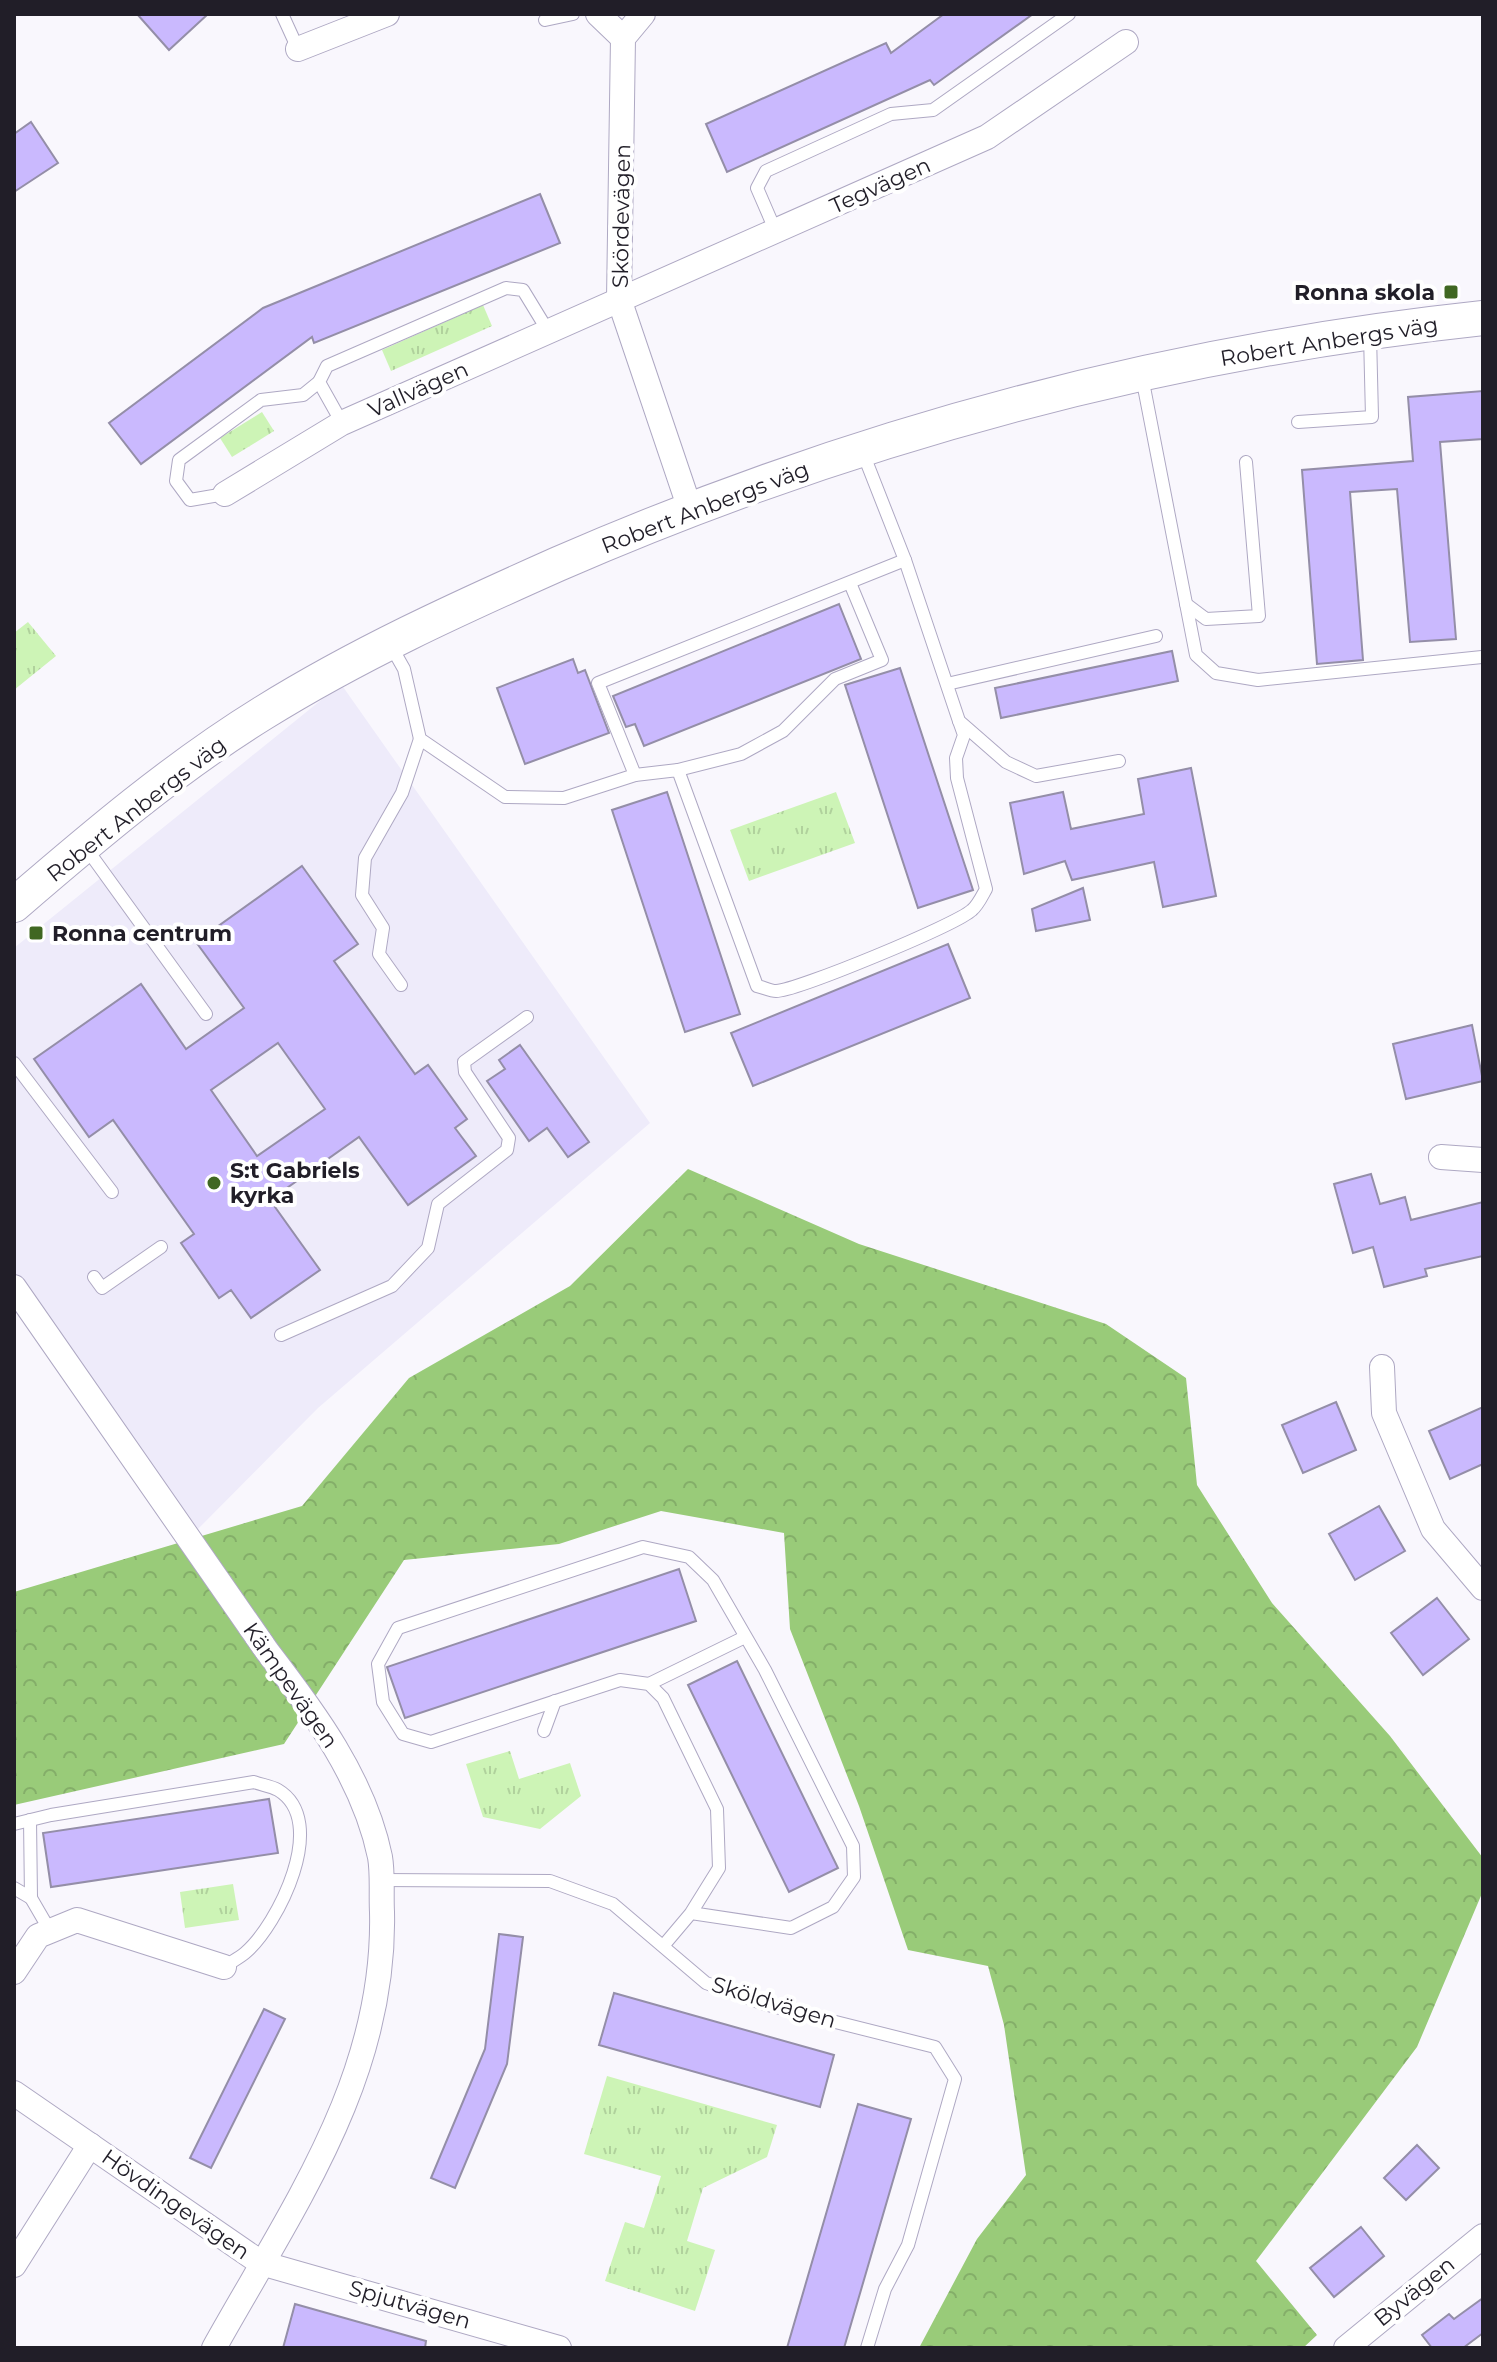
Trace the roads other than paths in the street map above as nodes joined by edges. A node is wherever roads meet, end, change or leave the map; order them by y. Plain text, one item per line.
1 (282, 14) edge
2 (387, 14) edge
3 (573, 14) edge
4 (598, 14) edge
5 (643, 14) edge
6 (1069, 14) edge
7 (545, 20) dead end
8 (623, 38) junction
9 (1126, 42) dead end
10 (298, 49) joint
11 (776, 232) junction
12 (619, 299) junction
13 (1483, 318) edge
14 (548, 331) junction
15 (1370, 331) junction
16 (1141, 374) junction
17 (319, 382) junction
18 (1298, 422) dead end
19 (342, 423) junction
20 (862, 450) junction
21 (1246, 462) dead end
22 (225, 494) joint
23 (690, 509) junction
24 (905, 560) junction
25 (850, 583) junction
26 (1186, 604) junction
27 (1156, 636) dead end
28 (388, 642) junction
29 (1482, 657) edge
30 (947, 684) junction
31 (959, 721) junction
32 (420, 739) junction
33 (1119, 761) dead end
34 (678, 770) junction
35 (635, 775) junction
36 (84, 845) junction
37 (14, 905) edge
38 (401, 985) dead end
39 (206, 1014) dead end
40 (527, 1017) dead end
41 (14, 1063) edge
42 (1441, 1157) dead end
43 (1483, 1160) edge
44 (112, 1192) dead end
45 (161, 1247) dead end
46 (94, 1277) dead end
47 (14, 1287) edge
48 (281, 1335) dead end
49 (1382, 1367) dead end
50 (1483, 1588) edge
51 (745, 1637) junction
52 (649, 1684) junction
53 (555, 1701) junction
54 (544, 1731) dead end
55 (30, 1820) junction
56 (14, 1824) edge
57 (381, 1880) junction
58 (14, 1888) edge
59 (31, 1898) junction
60 (691, 1913) junction
61 (49, 1929) junction
62 (664, 1945) junction
63 (224, 1967) joint
64 (14, 1972) edge
65 (14, 2093) edge
66 (90, 2145) junction
67 (1483, 2236) edge
68 (261, 2263) junction
69 (14, 2265) edge
70 (214, 2348) edge
71 (559, 2348) edge
72 (867, 2348) edge
73 (1346, 2348) edge

1 - 10 lane
2 - 10 street
3 - 7 lane
4 - 8 street
5 - 8 street
6 - 11 lane
8 - 12 street, Skördevägen
9 - 11 street, Tegvägen
11 - 12 street, Tegvägen
12 - 14 street, Vallvägen
12 - 23 street, Skördevägen
13 - 15 street, Robert Anbergs väg
14 - 17 lane
14 - 19 street, Vallvägen
15 - 16 street, Robert Anbergs väg
15 - 18 lane
16 - 20 street, Robert Anbergs väg
16 - 26 lane
17 - 19 lane
17 - 22 lane
19 - 22 street, Vallvägen
20 - 23 street, Robert Anbergs väg
20 - 24 lane
21 - 26 lane
23 - 28 street, Robert Anbergs väg
24 - 25 lane
24 - 30 lane
25 - 34 lane
25 - 35 lane
26 - 29 lane
27 - 30 lane
28 - 32 lane
28 - 36 street, Robert Anbergs väg
30 - 31 lane
31 - 33 lane
31 - 34 lane
32 - 35 lane
32 - 38 lane
34 - 35 lane
36 - 37 street, Robert Anbergs väg
36 - 39 lane
40 - 48 lane
41 - 44 lane
42 - 43 street
45 - 46 lane
47 - 57 street, Kämpevägen
49 - 50 street
51 - 52 lane
51 - 53 lane
51 - 60 lane
52 - 53 lane
52 - 60 lane
53 - 54 lane
55 - 56 lane
55 - 59 lane
55 - 63 lane
57 - 62 lane, Sköldvägen
57 - 68 street, Kämpevägen
58 - 59 lane
59 - 61 lane
60 - 62 lane
61 - 63 street
61 - 64 street
62 - 72 lane, Sköldvägen
65 - 66 street, Hövdingevägen
66 - 68 street, Hövdingevägen
66 - 69 street, Hövdingevägen
67 - 73 street, Byvägen
68 - 70 street, Kämpevägen
68 - 71 street, Spjutvägen

